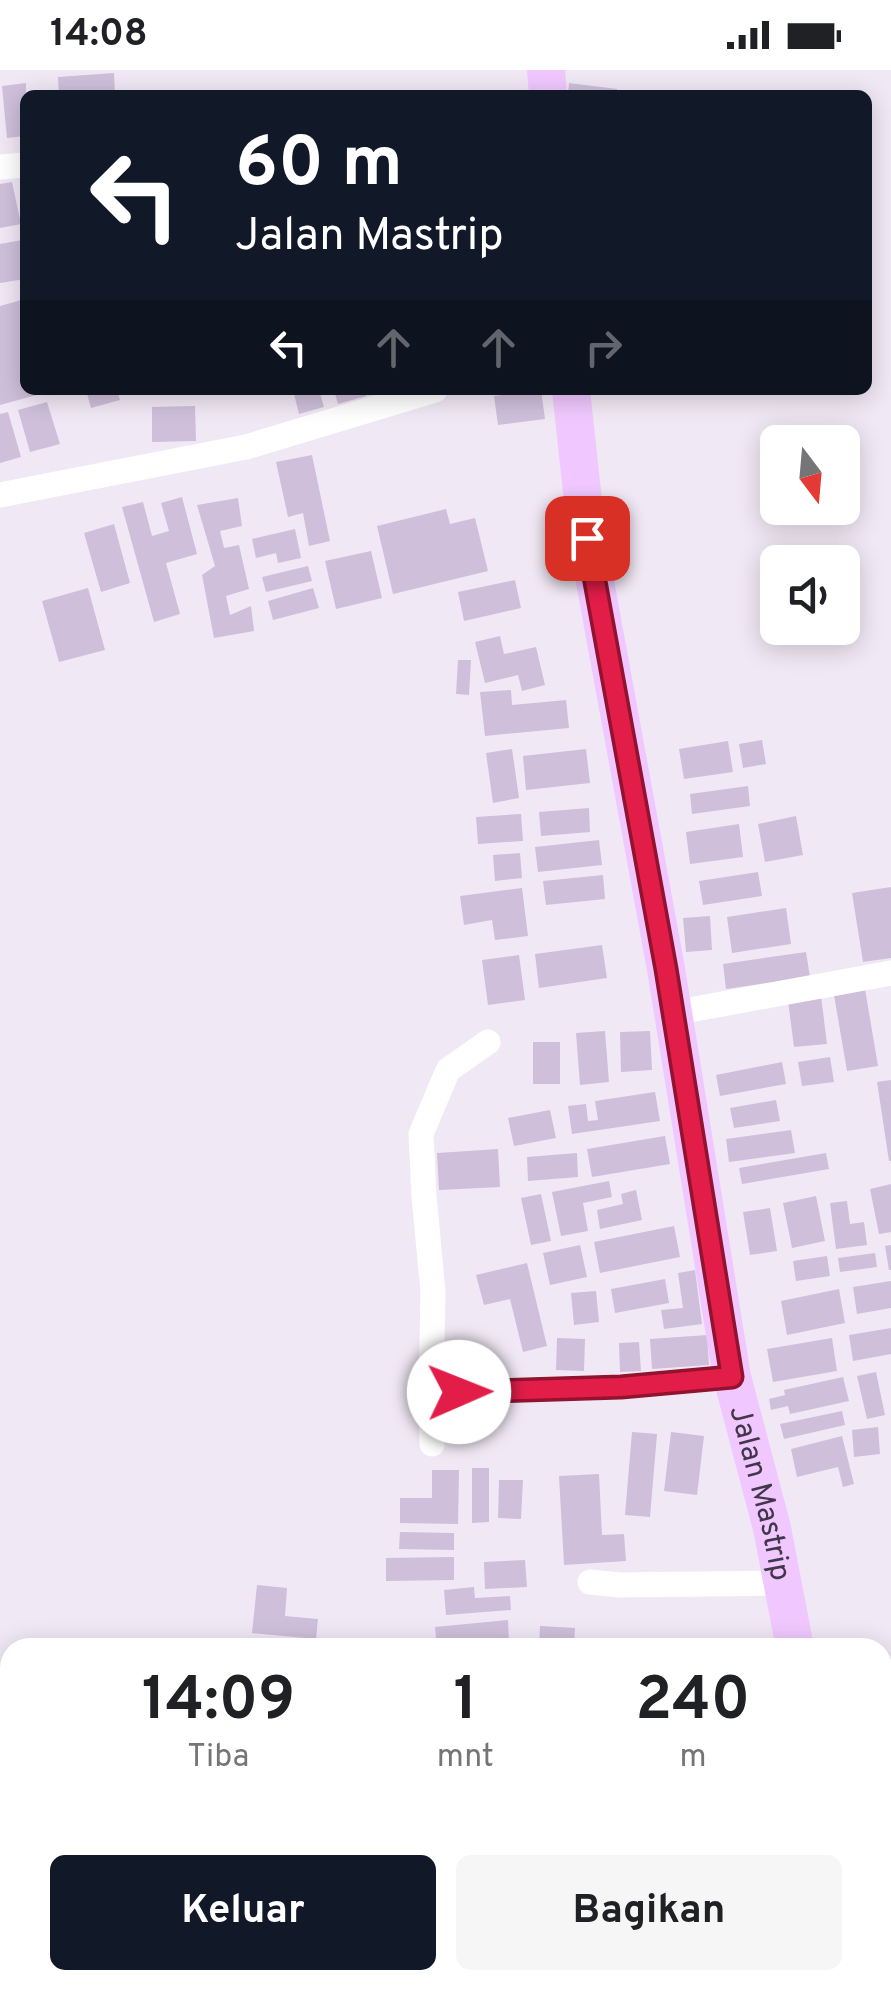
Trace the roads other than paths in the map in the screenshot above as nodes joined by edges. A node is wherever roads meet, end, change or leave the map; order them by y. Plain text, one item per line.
1 (418, 395) edge
2 (572, 395) edge
3 (0, 495) edge
4 (891, 973) edge
5 (673, 1013) junction
6 (488, 1042) dead end
7 (732, 1377) junction
8 (431, 1392) junction
9 (432, 1444) dead end
10 (590, 1582) dead end
11 (782, 1583) junction
12 (793, 1638) edge

1 - 3 street
2 - 5 main road, Jalan Mastrip
4 - 5 street
5 - 7 main road, Jalan Mastrip
6 - 8 street
7 - 8 street
7 - 11 main road, Jalan Mastrip
8 - 9 street
10 - 11 street
11 - 12 main road, Jalan Mastrip

